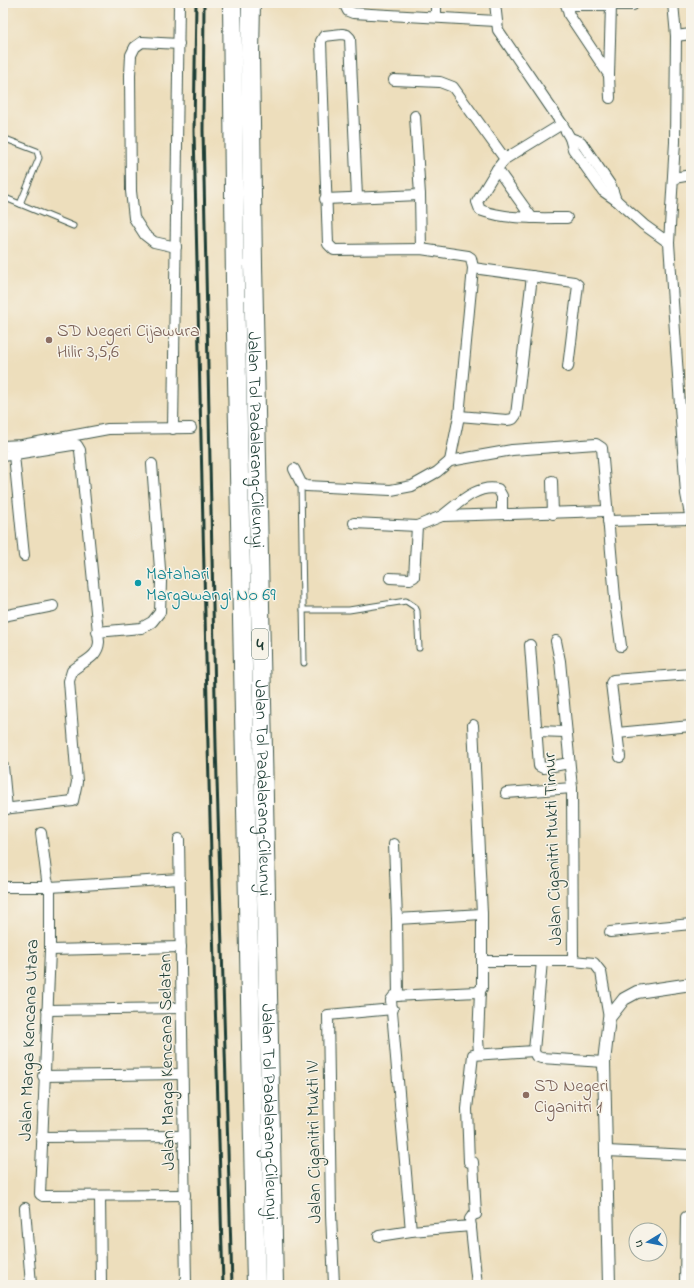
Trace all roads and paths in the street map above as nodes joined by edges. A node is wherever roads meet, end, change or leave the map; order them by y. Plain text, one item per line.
1 (179, 3) edge
2 (232, 3) edge
3 (251, 3) edge
4 (344, 3) edge
5 (436, 3) edge
6 (495, 3) edge
7 (673, 3) edge
8 (566, 4) edge
9 (611, 5) junction
10 (634, 5) dead end
11 (436, 18) junction
12 (496, 21) junction
13 (691, 34) edge
14 (676, 36) junction
15 (179, 44) junction
16 (609, 75) junction
17 (394, 80) dead end
18 (610, 98) dead end
19 (415, 116) dead end
20 (562, 124) junction
21 (3, 138) edge
22 (504, 159) junction
23 (496, 169) junction
24 (691, 175) edge
25 (674, 178) junction
26 (420, 195) junction
27 (3, 197) edge
28 (357, 197) junction
29 (325, 199) junction
30 (20, 204) junction
31 (532, 218) junction
32 (567, 218) dead end
33 (73, 226) dead end
34 (670, 243) junction
35 (176, 247) junction
36 (421, 249) junction
37 (473, 268) junction
38 (532, 276) junction
39 (568, 367) dead end
40 (459, 416) junction
41 (191, 428) dead end
42 (173, 429) junction
43 (3, 446) edge
44 (687, 446) edge
45 (14, 455) junction
46 (3, 456) edge
47 (450, 461) junction
48 (152, 464) dead end
49 (294, 469) dead end
50 (552, 481) dead end
51 (301, 483) junction
52 (502, 513) junction
53 (553, 514) junction
54 (442, 516) junction
55 (607, 516) junction
56 (690, 519) edge
57 (354, 523) dead end
58 (417, 526) junction
59 (24, 556) dead end
60 (390, 578) dead end
61 (53, 606) dead end
62 (303, 610) junction
63 (3, 616) edge
64 (98, 632) junction
65 (556, 641) dead end
66 (530, 645) dead end
67 (621, 646) dead end
68 (419, 648) dead end
69 (304, 664) dead end
70 (691, 674) edge
71 (473, 725) dead end
72 (691, 726) edge
73 (537, 731) junction
74 (565, 732) junction
75 (617, 733) junction
76 (620, 757) dead end
77 (569, 763) junction
78 (3, 766) edge
79 (572, 788) junction
80 (506, 793) dead end
81 (5, 809) edge
82 (41, 832) dead end
83 (179, 839) dead end
84 (394, 844) dead end
85 (180, 879) junction
86 (3, 887) edge
87 (50, 887) junction
88 (482, 914) junction
89 (397, 919) junction
90 (691, 924) edge
91 (610, 932) dead end
92 (181, 947) junction
93 (50, 950) junction
94 (483, 960) junction
95 (542, 961) junction
96 (573, 961) junction
97 (691, 984) edge
98 (480, 991) junction
99 (398, 996) junction
100 (181, 1008) junction
101 (393, 1009) junction
102 (47, 1010) junction
103 (609, 1018) junction
104 (534, 1051) junction
105 (479, 1053) junction
106 (604, 1062) junction
107 (181, 1074) junction
108 (43, 1076) junction
109 (183, 1136) junction
110 (41, 1137) junction
111 (607, 1151) junction
112 (691, 1155) edge
113 (185, 1195) junction
114 (100, 1196) junction
115 (25, 1208) dead end
116 (686, 1217) dead end
117 (471, 1226) junction
118 (411, 1231) junction
119 (379, 1236) dead end
120 (31, 1285) edge
121 (101, 1285) edge
122 (186, 1285) edge
123 (256, 1285) edge
124 (274, 1285) edge
125 (334, 1285) edge
126 (478, 1285) edge
127 (609, 1285) edge
128 (685, 1285) edge

1 - 15 street
2 - 123 highway, Jalan Tol Padalarang–Cileunyi / 4
3 - 124 highway, Jalan Tol Padalarang–Cileunyi / 4
4 - 11 street
5 - 11 street
6 - 12 street
7 - 14 street
8 - 9 street
8 - 16 street
9 - 10 street
9 - 16 street
11 - 12 street
12 - 20 street
13 - 14 street
14 - 25 street
15 - 35 street
15 - 35 street
16 - 18 street
17 - 22 street
19 - 26 street
20 - 22 street
20 - 34 street
21 - 30 lane
22 - 23 street
23 - 31 street
23 - 31 street
24 - 25 street
25 - 34 street
26 - 28 street
26 - 36 street
27 - 30 lane
28 - 29 street
28 - 29 street
29 - 36 street
30 - 33 lane
31 - 32 street
34 - 44 street
35 - 42 street
36 - 37 street
37 - 38 street
37 - 40 street
38 - 39 street
38 - 40 street
40 - 47 street
41 - 42 street
42 - 43 street
44 - 56 street
45 - 46 street
45 - 59 street
45 - 64 street
47 - 51 street
47 - 55 street
48 - 64 street
49 - 51 street
50 - 53 street
51 - 62 lane
52 - 53 street
52 - 54 street
52 - 54 street
53 - 55 street
54 - 58 street
55 - 56 street
55 - 67 street
57 - 58 street
58 - 60 street
61 - 63 street
62 - 68 lane
62 - 69 lane
64 - 81 street
65 - 74 street, Jalan Ciganitri Mukti Timur
66 - 73 street
70 - 75 street
71 - 88 street
72 - 75 street
73 - 74 street
73 - 77 street
74 - 77 street, Jalan Ciganitri Mukti Timur
75 - 76 street
77 - 79 street, Jalan Ciganitri Mukti Timur
78 - 81 street
79 - 80 street
79 - 96 street, Jalan Ciganitri Mukti Timur
82 - 87 street, Jalan Marga Kencana Utara
83 - 85 street, Jalan Marga Kencana Selatan
84 - 89 street
85 - 87 street
85 - 92 street, Jalan Marga Kencana Selatan
86 - 87 street
87 - 93 street, Jalan Marga Kencana Utara
88 - 89 street
88 - 94 street
89 - 99 street
90 - 91 street
92 - 93 street
92 - 100 street, Jalan Marga Kencana Selatan
93 - 102 street, Jalan Marga Kencana Utara
94 - 95 street
94 - 98 street
95 - 96 street
95 - 104 street
96 - 103 street
97 - 103 street
98 - 99 street
98 - 105 street
99 - 101 street
100 - 102 street
100 - 107 street, Jalan Marga Kencana Selatan
101 - 118 street
101 - 125 street, Jalan Ciganitri Mukti IV
102 - 108 street, Jalan Marga Kencana Utara
103 - 106 street
104 - 105 street
104 - 106 street
105 - 117 street
106 - 111 street
107 - 108 street
107 - 109 street, Jalan Marga Kencana Selatan
108 - 110 street, Jalan Marga Kencana Utara
109 - 110 street
109 - 113 street, Jalan Marga Kencana Selatan
110 - 114 street, Jalan Marga Kencana Utara
111 - 112 street
111 - 127 street
113 - 114 street
113 - 122 street, Jalan Marga Kencana Selatan
114 - 121 street
115 - 120 street
116 - 128 street
117 - 118 street
117 - 126 street
118 - 119 street

